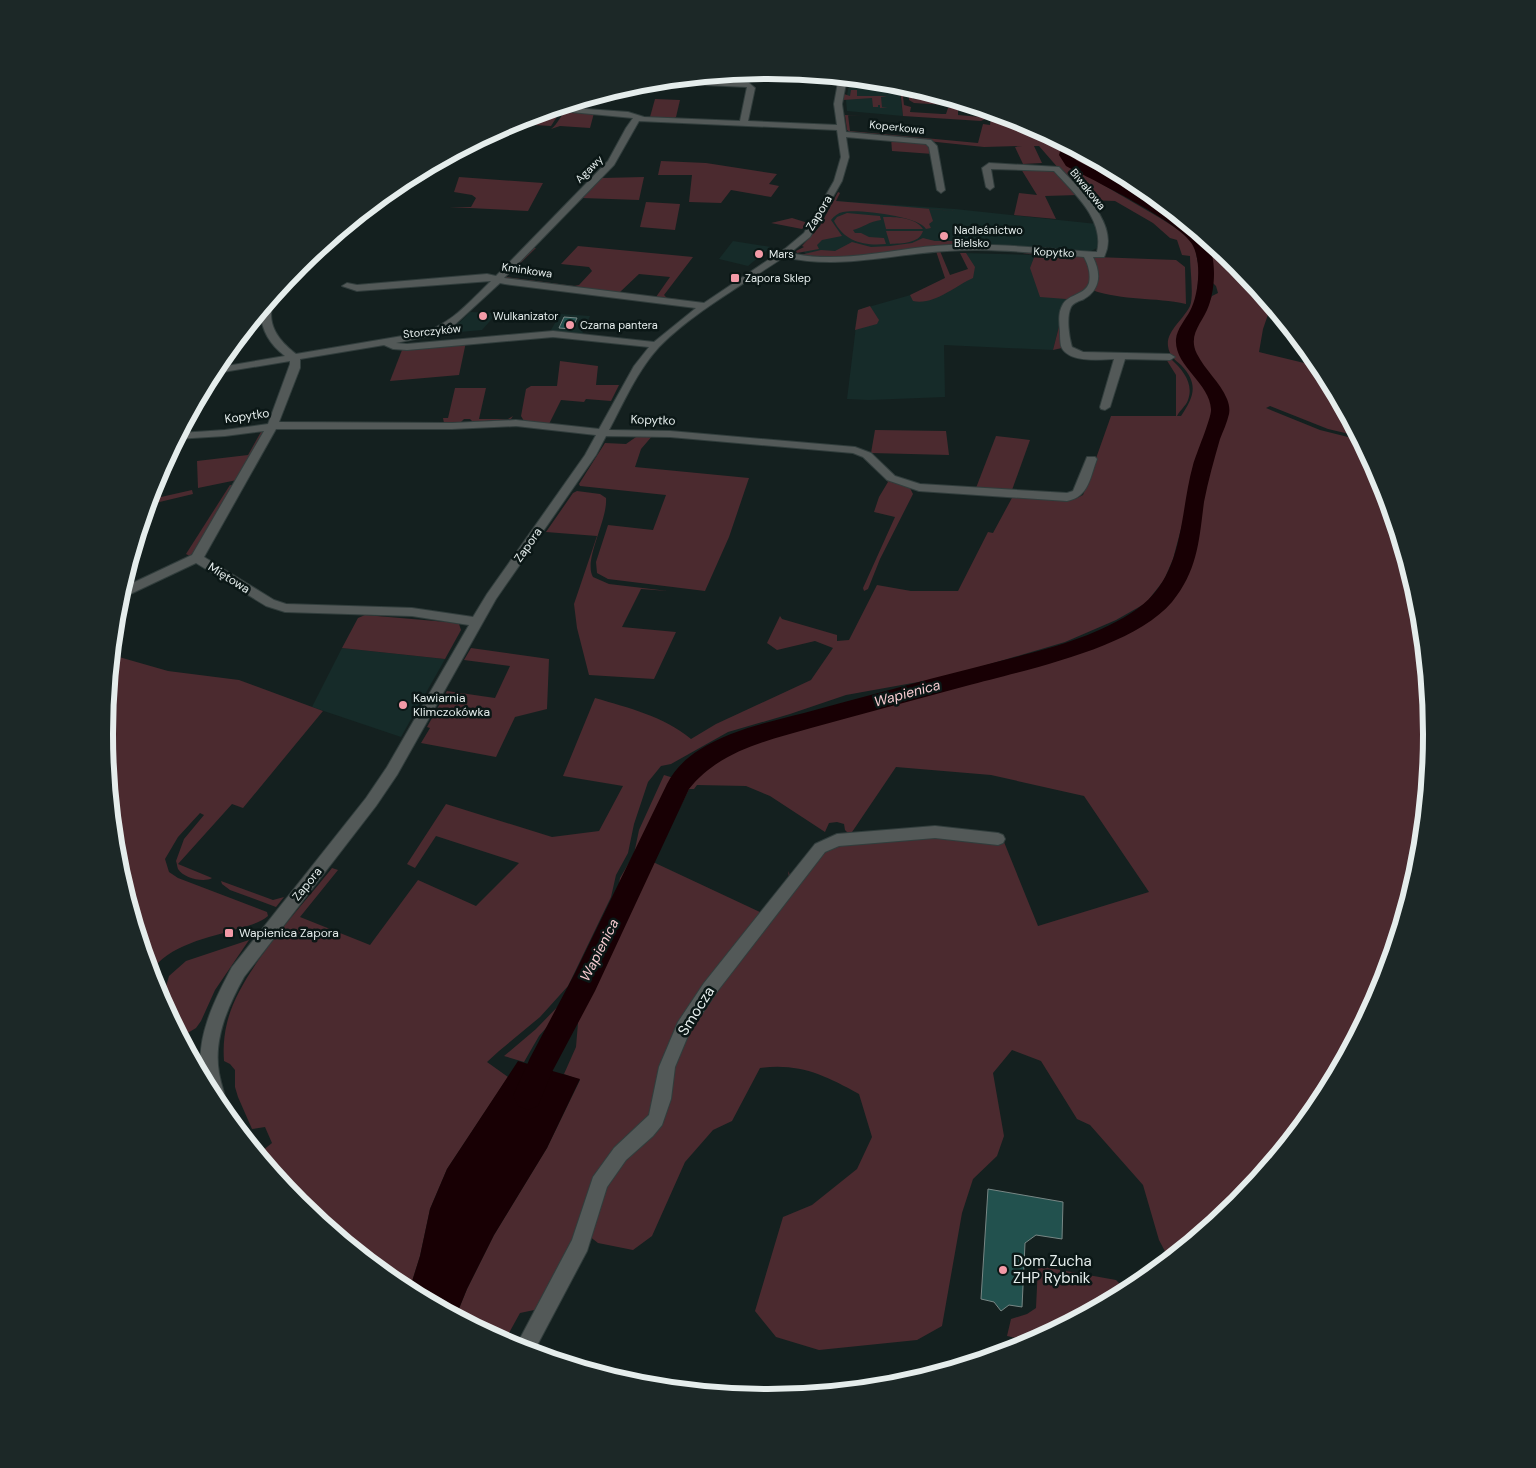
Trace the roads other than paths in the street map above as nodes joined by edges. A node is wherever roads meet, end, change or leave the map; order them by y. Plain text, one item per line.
1 (701, 82) edge
2 (842, 83) edge
3 (569, 110) edge
4 (640, 118) junction
5 (743, 124) junction
6 (841, 131) junction
7 (990, 187) dead end
8 (941, 190) dead end
9 (782, 254) junction
10 (1087, 254) junction
11 (1101, 254) joint
12 (497, 278) junction
13 (346, 286) dead end
14 (705, 306) junction
15 (266, 313) edge
16 (276, 342) junction
17 (385, 342) junction
18 (656, 345) junction
19 (1119, 356) junction
20 (294, 357) junction
21 (1170, 357) dead end
22 (264, 363) junction
23 (223, 369) edge
24 (1105, 407) dead end
25 (272, 426) junction
26 (604, 432) junction
27 (185, 436) edge
28 (1091, 459) dead end
29 (197, 558) junction
30 (129, 590) edge
31 (476, 622) junction
32 (998, 839) dead end
33 (212, 1080) edge
34 (528, 1343) edge

1 - 5 street
2 - 6 street, Zapora
3 - 4 street
4 - 5 street
4 - 12 street, Agawy
5 - 6 street
6 - 8 street, Koperkowa
6 - 9 street, Zapora
7 - 11 street, Biwakowa
9 - 10 street, Kopytko
9 - 14 street, Zapora
10 - 11 street, Kopytko
10 - 19 street, Kopytko
12 - 13 street, Kminkowa
12 - 14 street, Kminkowa
12 - 17 street, Agawy
14 - 18 street, Zapora
15 - 16 street
16 - 20 street
16 - 22 street
17 - 18 street, Storczyków
17 - 20 street, Storczyków
18 - 26 street, Zapora
19 - 21 street
19 - 24 street
20 - 22 street, Storczyków
20 - 25 street, Miętowa
22 - 23 street, Storczyków
25 - 26 street, Kopytko
25 - 27 street, Kopytko
25 - 29 street, Miętowa
26 - 28 street, Kopytko
26 - 31 street, Zapora
29 - 30 street
29 - 31 street, Miętowa
31 - 33 street, Zapora
32 - 34 street, Smocza

